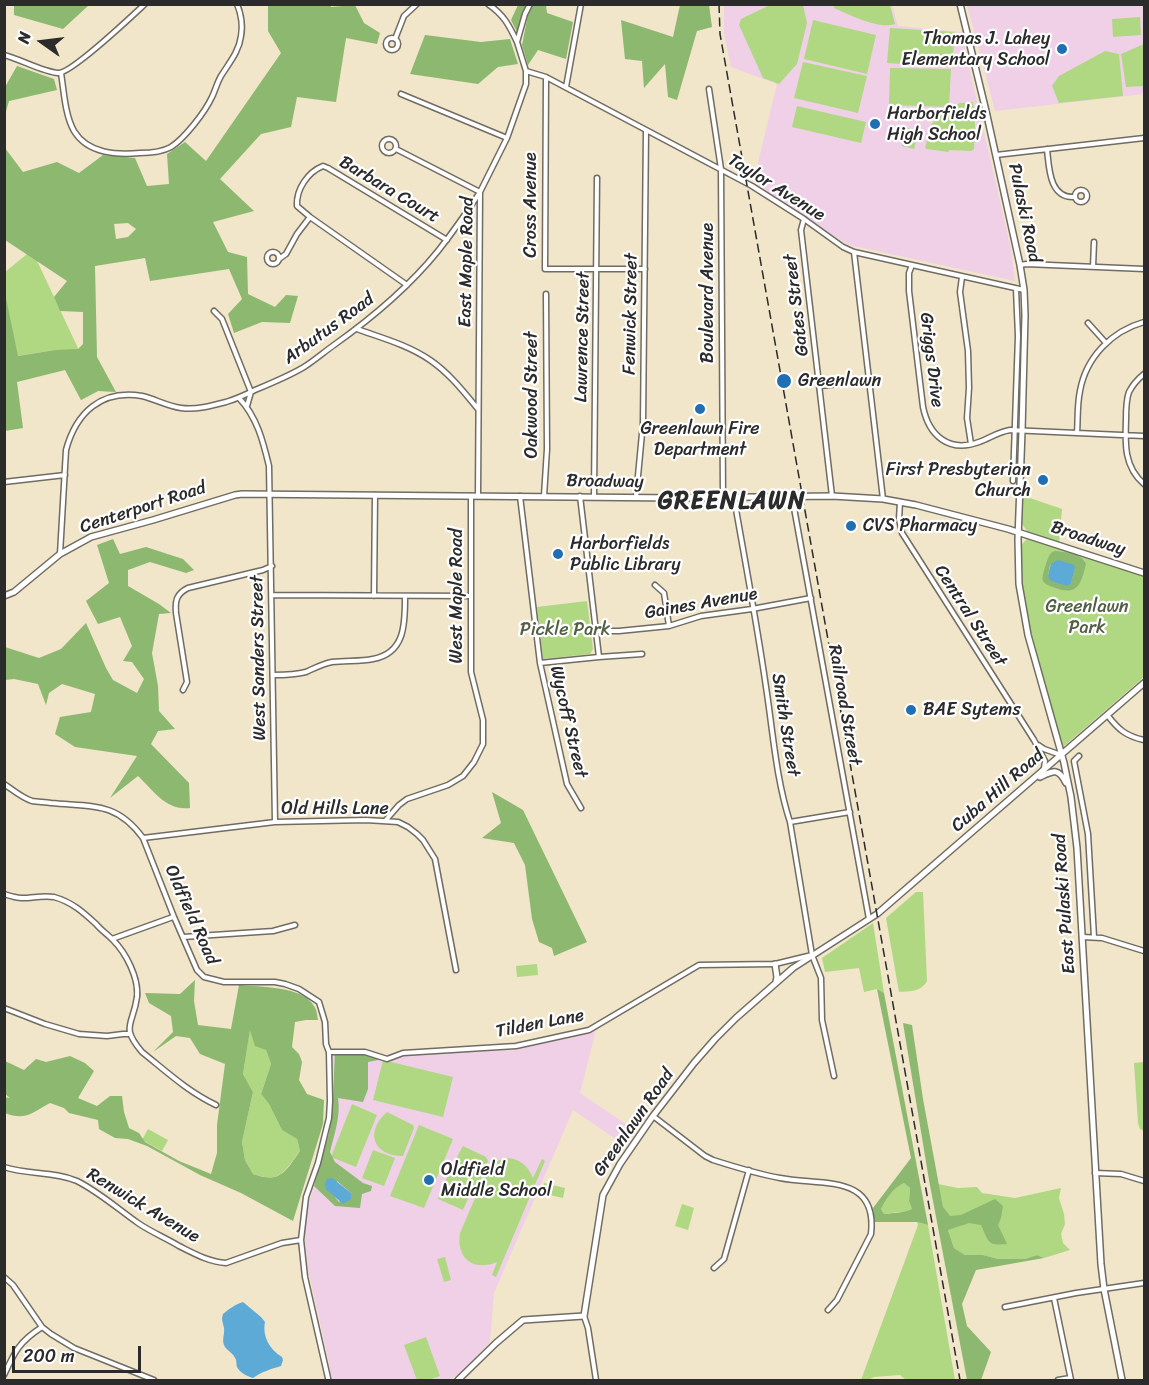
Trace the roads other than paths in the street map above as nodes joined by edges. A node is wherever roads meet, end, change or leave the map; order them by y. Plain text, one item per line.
1 (145, 4) edge
2 (237, 4) edge
3 (417, 4) edge
4 (488, 4) edge
5 (530, 4) edge
6 (581, 4) edge
7 (960, 4) edge
8 (395, 39) dead end
9 (517, 42) junction
10 (4, 55) edge
11 (526, 71) junction
12 (61, 74) junction
13 (546, 77) junction
14 (566, 87) junction
15 (709, 89) dead end
16 (401, 94) dead end
17 (646, 130) junction
18 (507, 138) junction
19 (1144, 138) edge
20 (396, 149) dead end
21 (1047, 149) junction
22 (996, 155) junction
23 (721, 169) junction
24 (597, 178) dead end
25 (480, 192) junction
26 (1075, 197) dead end
27 (310, 217) junction
28 (804, 219) junction
29 (447, 240) junction
30 (1094, 242) dead end
31 (854, 252) junction
32 (279, 259) dead end
33 (912, 265) junction
34 (1020, 265) junction
35 (1093, 267) junction
36 (597, 269) junction
37 (645, 269) junction
38 (1144, 269) edge
39 (962, 277) junction
40 (407, 285) junction
41 (1016, 289) junction
42 (1024, 290) junction
43 (546, 294) dead end
44 (214, 311) dead end
45 (1144, 322) edge
46 (1088, 323) dead end
47 (357, 329) junction
48 (1106, 343) junction
49 (1144, 374) edge
50 (868, 381) junction
51 (820, 386) junction
52 (251, 392) junction
53 (239, 398) junction
54 (247, 406) junction
55 (479, 410) junction
56 (1014, 430) junction
57 (1022, 431) junction
58 (1077, 433) junction
59 (1125, 435) junction
60 (1144, 436) edge
61 (971, 444) junction
62 (65, 475) junction
63 (4, 482) edge
64 (1013, 482) dead end
65 (1144, 484) edge
66 (270, 494) junction
67 (375, 495) junction
68 (471, 496) junction
69 (478, 496) junction
70 (520, 496) junction
71 (544, 496) junction
72 (580, 496) junction
73 (594, 496) junction
74 (832, 496) junction
75 (636, 497) junction
76 (792, 497) junction
77 (723, 498) junction
78 (734, 498) junction
79 (883, 499) junction
80 (900, 502) junction
81 (1018, 532) junction
82 (60, 554) junction
83 (272, 566) junction
84 (1144, 573) edge
85 (655, 585) dead end
86 (272, 595) junction
87 (4, 596) edge
88 (374, 596) junction
89 (405, 596) junction
90 (471, 596) junction
91 (811, 597) junction
92 (752, 609) junction
93 (669, 626) junction
94 (596, 631) junction
95 (642, 654) dead end
96 (599, 657) junction
97 (540, 663) junction
98 (273, 675) junction
99 (1144, 683) edge
100 (183, 690) dead end
101 (1108, 716) junction
102 (1034, 740) junction
103 (1144, 740) edge
104 (1062, 755) junction
105 (1079, 756) dead end
106 (1044, 771) junction
107 (1035, 778) junction
108 (4, 784) edge
109 (1071, 797) junction
110 (581, 808) dead end
111 (850, 812) junction
112 (386, 821) junction
113 (275, 822) junction
114 (790, 822) junction
115 (143, 838) junction
116 (4, 894) edge
117 (174, 917) junction
118 (869, 919) junction
119 (295, 925) dead end
120 (183, 937) junction
121 (1082, 937) junction
122 (1094, 937) junction
123 (112, 939) junction
124 (1144, 951) edge
125 (812, 955) junction
126 (775, 964) junction
127 (456, 970) dead end
128 (776, 982) junction
129 (4, 1008) edge
130 (129, 1034) junction
131 (329, 1052) junction
132 (834, 1076) dead end
133 (216, 1105) dead end
134 (653, 1116) junction
135 (4, 1167) edge
136 (749, 1170) junction
137 (1095, 1173) junction
138 (1144, 1181) edge
139 (301, 1240) junction
140 (714, 1269) dead end
141 (4, 1277) edge
142 (1144, 1283) edge
143 (1104, 1290) junction
144 (1054, 1298) junction
145 (1005, 1307) dead end
146 (828, 1310) dead end
147 (584, 1316) junction
148 (42, 1327) junction
149 (4, 1375) edge
150 (1070, 1379) edge
151 (154, 1380) edge
152 (328, 1380) edge
153 (458, 1380) edge
154 (596, 1380) edge
155 (1058, 1380) edge
156 (1122, 1380) edge

1 - 12 street
2 - 12 street
3 - 8 street
4 - 9 street, East Maple Road
5 - 9 street
6 - 14 street
7 - 22 main road, Pulaski Road
9 - 11 street, East Maple Road
10 - 12 street
11 - 13 street, Taylor Avenue
11 - 18 street, East Maple Road
13 - 14 street, Taylor Avenue
13 - 36 street, Cross Avenue
14 - 17 street, Taylor Avenue
15 - 23 street, Boulevard Avenue
16 - 18 street
17 - 23 street, Taylor Avenue
17 - 37 street, Fenwick Street
18 - 25 street, East Maple Road
19 - 21 street
20 - 25 street
21 - 22 street
21 - 26 street
22 - 34 main road, Pulaski Road
23 - 28 street, Taylor Avenue
23 - 77 street, Boulevard Avenue
24 - 36 street, Lawrence Street
25 - 29 street, Arbutus Road
25 - 55 street, East Maple Road
27 - 29 street, Barbara Court
27 - 32 street
27 - 40 street, Barbara Court
28 - 31 street, Taylor Avenue
28 - 51 street, Gates Street
29 - 40 street, Arbutus Road
30 - 35 street
31 - 33 street, Taylor Avenue
31 - 50 street
33 - 39 street, Taylor Avenue
33 - 61 street, Griggs Drive
34 - 35 street
34 - 42 main road, Pulaski Road
35 - 38 street
36 - 37 street, Cross Avenue
36 - 73 street, Lawrence Street
37 - 75 street, Fenwick Street
39 - 41 street, Taylor Avenue
39 - 61 street
40 - 47 street, Arbutus Road
41 - 42 street, Taylor Avenue
41 - 56 street
42 - 57 main road, Pulaski Road
43 - 71 street, Oakwood Street
44 - 52 street
45 - 48 street
46 - 48 street
47 - 52 street, Arbutus Road
47 - 55 street
48 - 58 street
49 - 59 street
50 - 51 street
50 - 79 street
51 - 74 street, Gates Street
52 - 53 street, Arbutus Road
52 - 54 street
53 - 54 street, West Sanders Street
53 - 62 street, Arbutus Road
54 - 66 street, West Sanders Street
55 - 69 street, East Maple Road
56 - 57 street
56 - 61 street
56 - 64 street
57 - 58 street
57 - 81 main road, East Pulaski Road
58 - 59 street
59 - 60 street
59 - 65 street
62 - 63 street
62 - 82 street, Arbutus Road
66 - 67 main road, Broadway
66 - 82 main road, Centerport Road
66 - 83 street, West Sanders Street
67 - 68 main road, Broadway
67 - 88 street
68 - 69 main road, Broadway
68 - 90 street, West Maple Road
69 - 70 main road, Broadway
70 - 71 main road, Broadway
70 - 97 street, Wycoff Street
71 - 72 main road, Broadway
72 - 73 main road, Broadway
72 - 94 street
73 - 75 main road, Broadway
74 - 76 main road, Broadway
74 - 79 main road, Broadway
75 - 77 main road, Broadway
76 - 78 main road, Broadway
76 - 91 street, Railroad Street
77 - 78 main road, Broadway
78 - 92 street, Smith Street
79 - 80 main road, Broadway
80 - 81 main road, Broadway
80 - 102 street, Central Street
81 - 84 main road, Broadway
81 - 104 main road, East Pulaski Road
82 - 87 main road, Centerport Road
83 - 86 street, West Sanders Street
83 - 100 street
85 - 93 street
86 - 88 street
86 - 98 street, West Sanders Street
88 - 89 street
89 - 90 street
89 - 98 street
90 - 112 street, West Maple Road
91 - 92 street, Gaines Avenue
91 - 111 street, Railroad Street
92 - 93 street, Gaines Avenue
92 - 114 street, Smith Street
93 - 94 street, Gaines Avenue
94 - 96 street
95 - 96 street
96 - 97 street
97 - 110 street, Wycoff Street
98 - 113 street, West Sanders Street
99 - 101 main road, Cuba Hill Road
101 - 103 street
101 - 104 main road, Cuba Hill Road
102 - 104 street, Central Street
102 - 106 street, Central Street
104 - 106 main road, Cuba Hill Road
104 - 109 main road, East Pulaski Road
105 - 122 street
106 - 107 main road, Cuba Hill Road
107 - 109 main road
107 - 118 main road, Cuba Hill Road
108 - 115 street, Oldfield Road
109 - 121 main road, East Pulaski Road
111 - 114 street
111 - 118 street, Railroad Street
112 - 113 street, Old Hills Lane
112 - 127 street, Old Hills Lane
113 - 115 street, Old Hills Lane
114 - 125 street, Smith Street
115 - 117 street, Oldfield Road
116 - 123 street
117 - 120 street, Oldfield Road
117 - 123 street
118 - 125 main road, Greenlawn Road
119 - 120 street
120 - 131 street, Oldfield Road
121 - 122 street
121 - 137 main road, East Pulaski Road
122 - 124 street
123 - 130 street
125 - 126 street, Tilden Lane
125 - 128 main road, Greenlawn Road
125 - 132 street, Smith Street
126 - 128 main road
126 - 131 street, Tilden Lane
128 - 134 main road, Greenlawn Road
129 - 130 street
130 - 133 street
131 - 139 street, Oldfield Road
134 - 136 street
134 - 147 main road, Greenlawn Road
135 - 139 street, Renwick Avenue
136 - 140 street
136 - 146 street
137 - 138 street
137 - 143 main road, East Pulaski Road
139 - 152 street, Oldfield Road
141 - 148 street
142 - 143 street
143 - 144 street
143 - 156 main road, East Pulaski Road
144 - 145 street
144 - 150 street
147 - 153 main road
147 - 154 street
148 - 149 street
148 - 151 street
150 - 155 street

